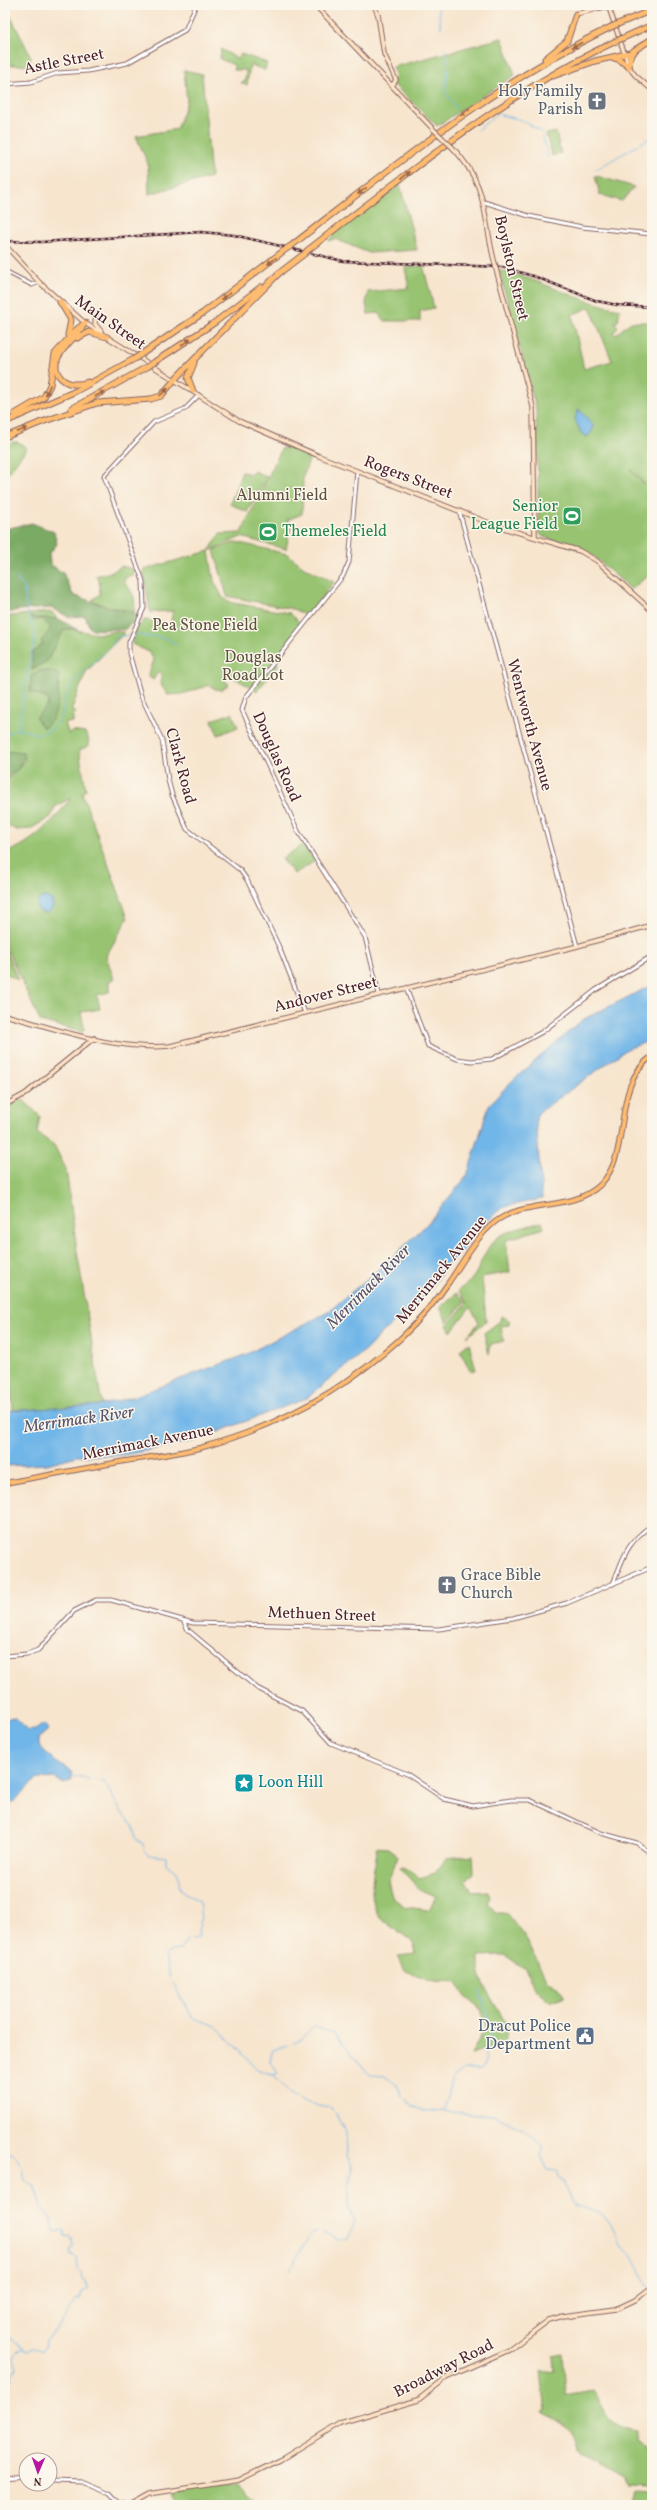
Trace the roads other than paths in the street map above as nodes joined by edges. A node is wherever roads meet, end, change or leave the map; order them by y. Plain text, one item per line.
1 (196, 5) edge
2 (315, 5) edge
3 (374, 5) edge
4 (609, 5) edge
5 (652, 10) edge
6 (576, 14) joint
7 (652, 25) edge
8 (652, 39) edge
9 (638, 49) junction
10 (624, 54) junction
11 (608, 58) junction
12 (630, 67) junction
13 (547, 77) junction
14 (515, 79) junction
15 (5, 84) edge
16 (392, 86) junction
17 (652, 90) edge
18 (484, 202) junction
19 (652, 234) edge
20 (5, 246) edge
21 (5, 271) edge
22 (279, 273) junction
23 (39, 282) junction
24 (60, 302) junction
25 (96, 314) dead end
26 (85, 323) junction
27 (107, 337) junction
28 (64, 342) junction
29 (71, 342) junction
30 (201, 352) junction
31 (105, 376) junction
32 (174, 380) junction
33 (193, 391) junction
34 (199, 395) junction
35 (214, 404) joint
36 (5, 420) edge
37 (39, 423) junction
38 (5, 437) edge
39 (357, 471) junction
40 (459, 510) junction
41 (536, 537) junction
42 (652, 611) edge
43 (652, 925) edge
44 (576, 946) junction
45 (652, 956) edge
46 (406, 988) junction
47 (379, 994) junction
48 (305, 1013) junction
49 (5, 1015) edge
50 (94, 1038) junction
51 (652, 1056) edge
52 (5, 1106) edge
53 (5, 1483) edge
54 (652, 1524) edge
55 (652, 1567) edge
56 (613, 1584) junction
57 (184, 1622) junction
58 (189, 1622) junction
59 (190, 1631) junction
60 (5, 1656) edge
61 (652, 1854) edge
62 (652, 2287) edge
63 (18, 2477) edge
64 (5, 2478) edge
65 (58, 2481) edge
66 (120, 2504) edge
67 (128, 2505) edge

1 - 15 street, Astle Street
2 - 16 main road, Boylston Street
3 - 16 main road
4 - 6 main road
4 - 10 main road
5 -> 14 highway, bridge
6 - 14 highway
7 - 13 highway, bridge
8 - 9 highway
9 - 10 highway
9 - 12 highway
10 - 11 highway
10 - 12 main road
11 - 12 highway
11 - 13 highway
12 - 17 main road
22 -> 13 highway
14 -> 31 highway, bridge
16 - 18 main road, Boylston Street, bridge
18 - 19 street
18 - 41 main road, Boylston Street, bridge
20 - 23 main road, Main Street
21 - 23 street
22 - 30 highway
37 -> 22 highway, bridge
23 - 24 main road, Main Street
24 - 26 main road, Main Street
24 - 28 highway
25 - 27 main road
26 - 27 main road, Main Street
26 - 28 highway
26 - 29 highway
27 - 29 highway
27 - 32 main road, Main Street
28 -> 36 highway
29 - 31 highway
30 - 32 highway
30 - 33 highway
31 - 36 highway
32 - 33 main road, Main Street
37 -> 32 highway
33 - 34 main road, Main Street
34 - 35 main road, Main Street
34 - 48 street, Clark Road
35 - 39 main road, Rogers Street
38 -> 37 highway
39 - 40 main road, Rogers Street
39 - 47 street, Douglas Road
40 - 41 main road, Rogers Street
40 - 44 street, Wentworth Avenue
41 - 42 main road, Rogers Street
43 - 44 main road, Andover Street
44 - 46 main road, Andover Street
45 - 46 street
46 - 47 main road, Andover Street
47 - 48 main road, Andover Street
48 - 50 main road, Andover Street
49 - 50 main road, Andover Street
50 - 52 main road
51 - 53 main road, Merrimack Avenue
54 - 56 street
55 - 56 street, Methuen Street
56 - 58 street, Methuen Street
57 - 58 street, Methuen Street
57 - 59 street
57 - 60 street, Methuen Street
58 - 59 street
59 - 61 street
62 - 67 main road, Broadway Road
63 - 64 street
65 - 66 street
66 - 67 main road

